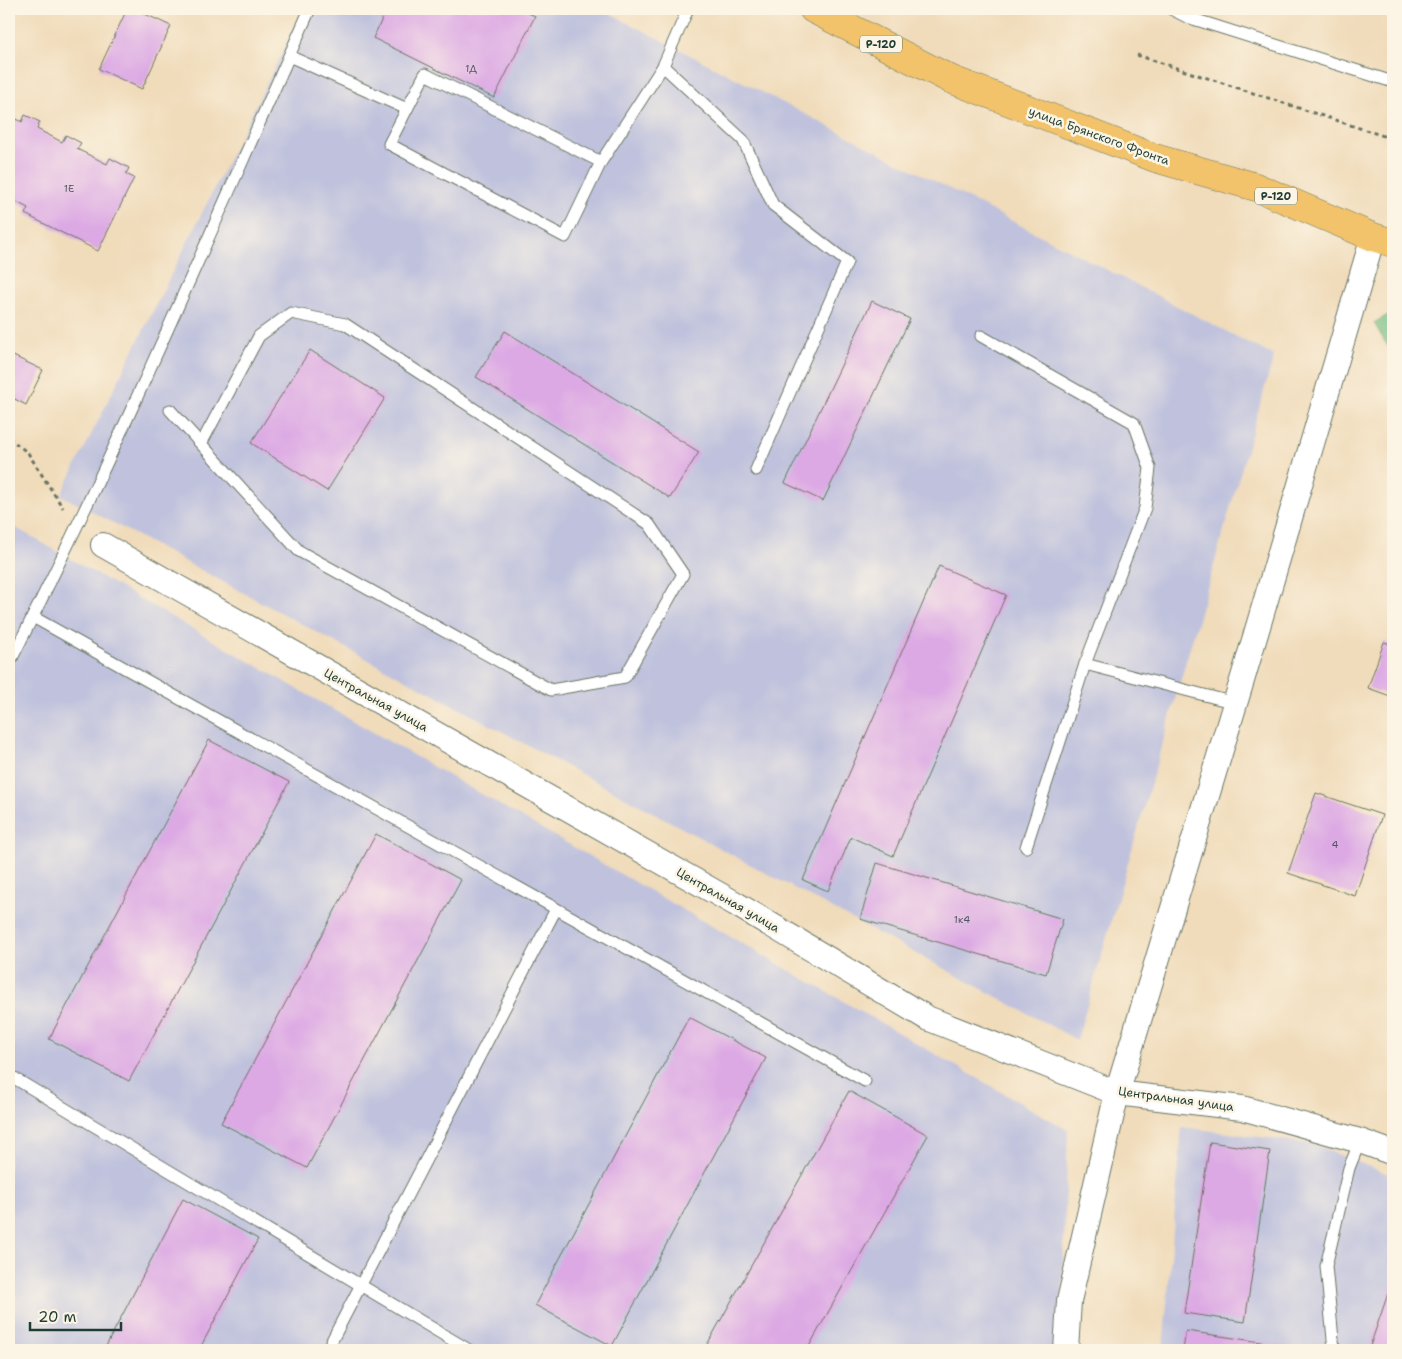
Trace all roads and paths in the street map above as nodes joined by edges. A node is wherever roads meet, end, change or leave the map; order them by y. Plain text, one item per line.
1 (310, 9) edge
2 (688, 9) edge
3 (813, 9) edge
4 (1171, 9) edge
5 (1137, 55) dead end
6 (289, 56) junction
7 (663, 66) junction
8 (1393, 82) edge
9 (407, 109) junction
10 (1393, 139) edge
11 (601, 162) junction
12 (1383, 240) edge
13 (981, 336) dead end
14 (170, 410) dead end
15 (9, 438) edge
16 (201, 444) junction
17 (756, 470) dead end
18 (76, 528) junction
19 (103, 546) dead end
20 (33, 617) junction
21 (9, 664) edge
22 (1085, 664) junction
23 (1234, 703) junction
24 (1026, 847) dead end
25 (556, 909) junction
26 (9, 1075) edge
27 (865, 1081) dead end
28 (1116, 1092) junction
29 (1360, 1140) junction
30 (1393, 1153) edge
31 (361, 1286) junction
32 (327, 1350) edge
33 (469, 1350) edge
34 (1066, 1350) edge
35 (1334, 1350) edge

1 - 6 lane
2 - 7 lane
3 - 12 main road, улица Брянского Фронта / Р-120
4 - 8 lane
5 - 10 path
6 - 9 lane
6 - 18 lane
7 - 11 lane
7 - 17 lane
9 - 11 lane
9 - 11 lane
12 - 23 street
13 - 22 lane
14 - 16 lane
15 - 18 path
16 - 16 lane
18 - 20 lane
19 - 28 street, Центральная улица
20 - 21 lane
20 - 25 lane
22 - 23 lane
22 - 24 lane
23 - 28 street
25 - 27 lane
25 - 31 lane
26 - 31 lane
28 - 29 street, Центральная улица
28 - 34 street
29 - 30 street, Центральная улица
29 - 35 lane
31 - 32 lane
31 - 33 lane

